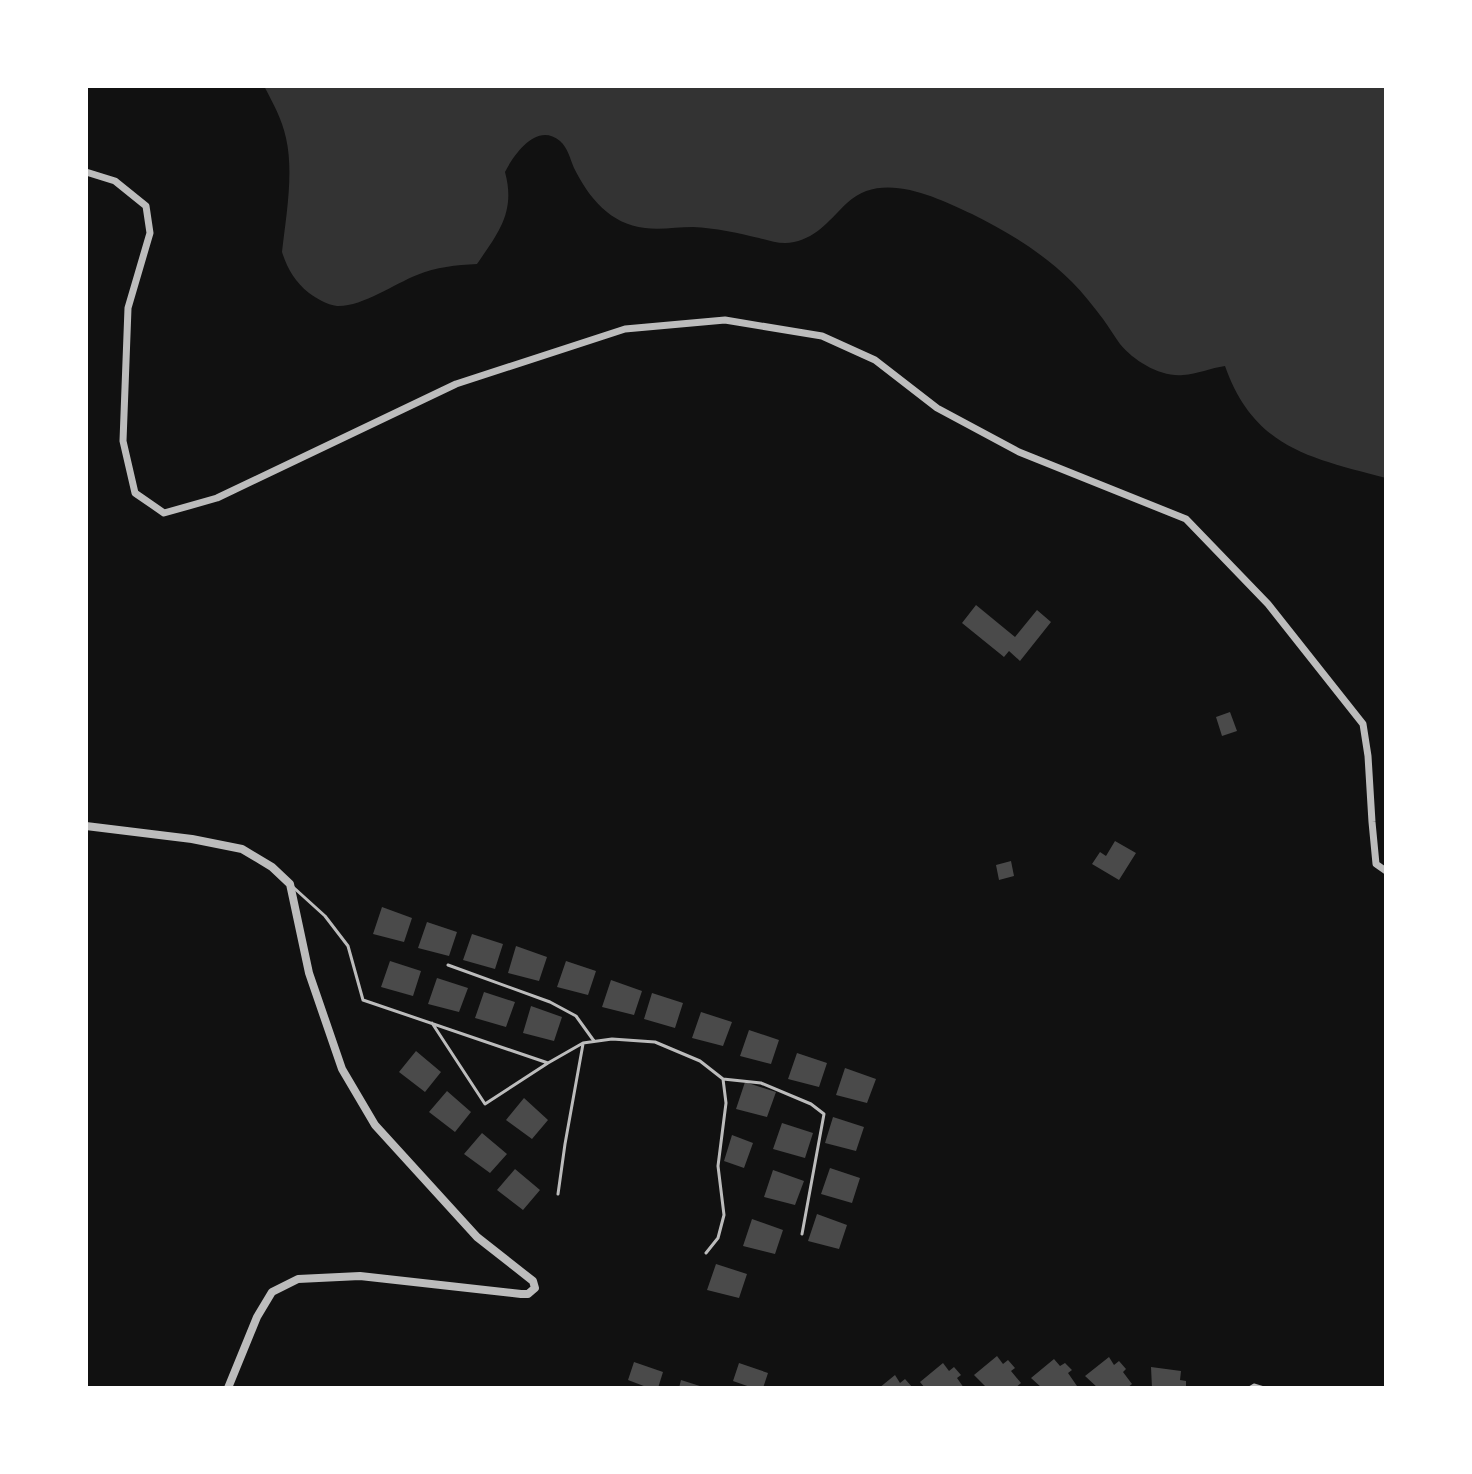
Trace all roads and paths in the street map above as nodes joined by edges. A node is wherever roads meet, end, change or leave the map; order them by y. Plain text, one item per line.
1 (86, 172) edge
2 (86, 826) edge
3 (1375, 854) junction
4 (1386, 854) edge
5 (1386, 871) edge
6 (290, 884) junction
7 (448, 965) dead end
8 (432, 1023) junction
9 (594, 1041) junction
10 (583, 1043) junction
11 (548, 1063) junction
12 (723, 1079) junction
13 (558, 1194) dead end
14 (802, 1234) dead end
15 (706, 1253) dead end
16 (228, 1388) edge
17 (1249, 1388) edge
18 (1264, 1388) edge

1 - 3 street
2 - 6 street
3 - 4 street
3 - 5 street
6 - 8 lane
6 - 16 street
7 - 9 lane
8 - 11 lane
8 - 11 lane
9 - 10 lane
9 - 12 lane
10 - 11 lane
10 - 13 lane
12 - 14 lane
12 - 15 lane
17 - 18 lane

